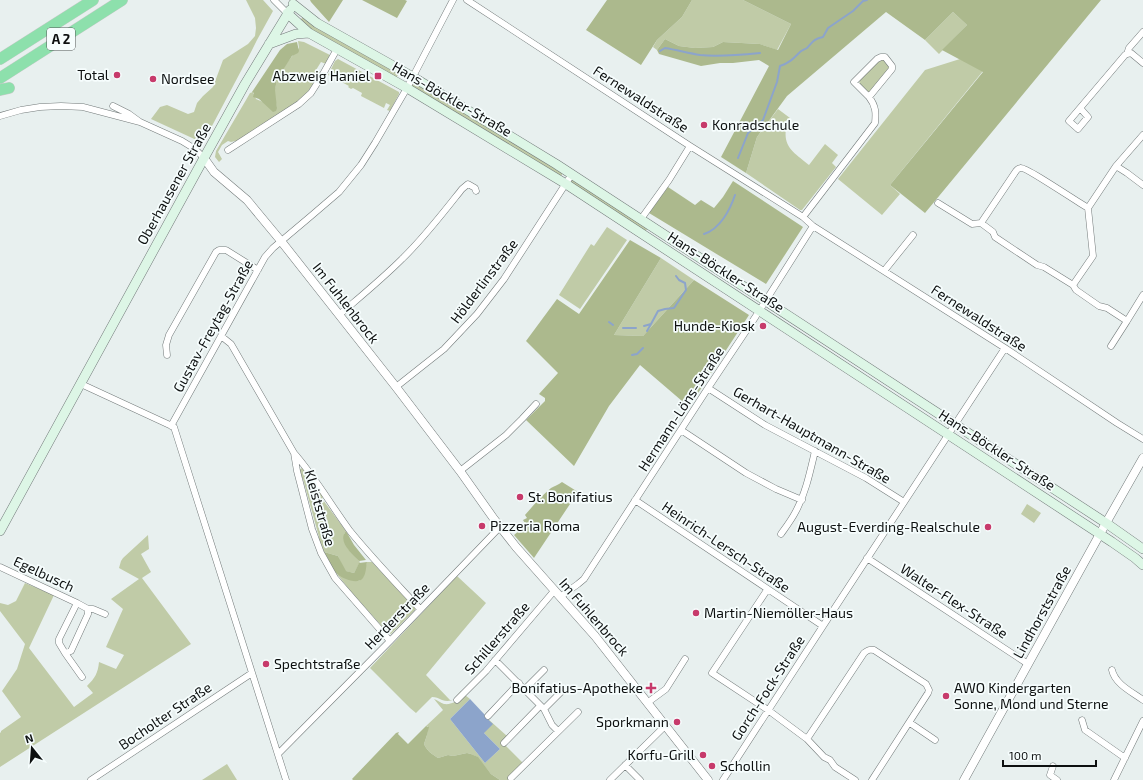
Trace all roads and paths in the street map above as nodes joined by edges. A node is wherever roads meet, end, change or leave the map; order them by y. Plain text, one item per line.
1 (93, 0) edge
2 (122, 0) edge
3 (274, 0) edge
4 (453, 0) edge
5 (467, 0) edge
6 (292, 1) edge
7 (287, 13) junction
8 (1143, 32) edge
9 (310, 33) junction
10 (269, 44) junction
11 (337, 49) junction
12 (1127, 54) junction
13 (0, 59) edge
14 (1143, 63) edge
15 (413, 77) junction
16 (0, 78) edge
17 (407, 88) junction
18 (870, 97) junction
19 (113, 106) dead end
20 (1080, 108) dead end
21 (0, 116) edge
22 (140, 122) junction
23 (1143, 135) edge
24 (690, 146) junction
25 (228, 150) dead end
26 (204, 158) junction
27 (1116, 166) junction
28 (572, 174) junction
29 (566, 184) junction
30 (1143, 185) edge
31 (476, 191) dead end
32 (938, 203) dead end
33 (1088, 208) junction
34 (803, 217) junction
35 (641, 219) junction
36 (981, 223) junction
37 (813, 226) junction
38 (913, 235) dead end
39 (281, 241) junction
40 (258, 270) junction
41 (884, 271) junction
42 (1073, 285) junction
43 (1143, 295) edge
44 (766, 300) junction
45 (760, 310) junction
46 (339, 315) junction
47 (1127, 321) junction
48 (221, 336) junction
49 (1111, 346) dead end
50 (1005, 348) junction
51 (167, 355) dead end
52 (81, 384) junction
53 (396, 387) junction
54 (708, 388) junction
55 (536, 404) dead end
56 (955, 425) junction
57 (171, 426) junction
58 (681, 430) junction
59 (948, 434) junction
60 (1143, 440) edge
61 (815, 451) junction
62 (294, 453) junction
63 (1143, 458) edge
64 (460, 471) junction
65 (635, 500) junction
66 (802, 500) junction
67 (904, 502) junction
68 (1106, 523) junction
69 (500, 527) junction
70 (0, 531) edge
71 (781, 534) dead end
72 (1100, 534) junction
73 (1143, 549) edge
74 (867, 558) junction
75 (1143, 565) edge
76 (0, 567) edge
77 (767, 590) junction
78 (557, 594) junction
79 (77, 603) junction
80 (88, 609) junction
81 (420, 609) junction
82 (105, 614) dead end
83 (823, 626) junction
84 (390, 641) junction
85 (65, 653) junction
86 (685, 659) dead end
87 (495, 660) junction
88 (1028, 664) junction
89 (544, 670) dead end
90 (1112, 670) dead end
91 (252, 673) junction
92 (82, 677) dead end
93 (518, 683) junction
94 (525, 689) junction
95 (562, 691) dead end
96 (457, 700) dead end
97 (1143, 700) edge
98 (647, 703) junction
99 (542, 708) junction
100 (768, 710) junction
101 (578, 712) dead end
102 (488, 716) dead end
103 (1082, 720) dead end
104 (1143, 721) edge
105 (910, 723) junction
106 (665, 726) junction
107 (558, 731) junction
108 (806, 738) junction
109 (935, 740) dead end
110 (504, 743) dead end
111 (278, 754) junction
112 (1124, 758) junction
113 (625, 765) junction
114 (1053, 766) dead end
115 (511, 778) dead end
116 (91, 780) edge
117 (286, 780) edge
118 (610, 780) edge
119 (640, 780) edge
120 (708, 780) edge
121 (723, 780) edge
122 (855, 780) edge
123 (872, 780) edge
124 (964, 780) edge
125 (1057, 780) edge
126 (1114, 780) edge

1 - 13 highway, A 2
2 - 16 highway, A 2
3 - 7 street
4 - 15 street, Gustav-Freytag-Straße
5 - 24 street, Fernewaldstraße
6 - 7 main road, Oberhausener Straße
6 - 15 main road, Hans-Böckler-Straße
7 - 9 main road, Hans-Böckler-Straße
7 - 10 main road, Oberhausener Straße
8 - 12 street
9 - 10 main road
9 - 11 main road, Hans-Böckler-Straße
10 - 26 main road, Oberhausener Straße
11 - 17 main road, Hans-Böckler-Straße
11 - 25 street
12 - 14 street
12 - 20 street
15 - 17 street, Gustav-Freytag-Straße
15 - 28 main road, Hans-Böckler-Straße
17 - 29 main road, Hans-Böckler-Straße
17 - 39 street, Gustav-Freytag-Straße
18 - 18 street
18 - 34 street
19 - 22 street
21 - 22 street
22 - 26 street
23 - 27 street
24 - 34 street, Fernewaldstraße
24 - 35 street
26 - 39 street, Im Fuhlenbrock
26 - 52 main road, Oberhausener Straße
27 - 30 street
27 - 33 street
28 - 29 street, Hölderlinstraße
28 - 35 main road, Hans-Böckler-Straße
29 - 45 main road, Hans-Böckler-Straße
29 - 53 street, Hölderlinstraße
31 - 46 street
32 - 36 street
33 - 36 street
33 - 42 street
34 - 37 street, Fernewaldstraße
35 - 44 main road, Hans-Böckler-Straße
36 - 42 street
37 - 41 street, Fernewaldstraße
37 - 44 street, Hermann-Löns-Straße
38 - 41 street
39 - 40 street, Gustav-Freytag-Straße
39 - 46 street, Im Fuhlenbrock
40 - 48 street, Gustav-Freytag-Straße
40 - 51 street
41 - 50 street, Fernewaldstraße
42 - 47 street
43 - 47 street
44 - 45 street, Hermann-Löns-Straße
44 - 56 main road, Hans-Böckler-Straße
45 - 54 street, Hermann-Löns-Straße
45 - 59 main road, Hans-Böckler-Straße
46 - 53 street, Im Fuhlenbrock
47 - 49 street
48 - 57 street, Gustav-Freytag-Straße
48 - 62 street, Kleiststraße
50 - 56 street, Gorch-Fock-Straße
50 - 60 street, Fernewaldstraße
52 - 57 street
52 - 70 main road, Oberhausener Straße
53 - 64 street, Im Fuhlenbrock
54 - 58 street, Hermann-Löns-Straße
54 - 61 street, Gerhart-Hauptmann-Straße
55 - 64 street
56 - 59 street, Gorch-Fock-Straße
56 - 68 main road, Hans-Böckler-Straße
57 - 91 street
58 - 65 street, Hermann-Löns-Straße
58 - 66 street
59 - 67 street, Gorch-Fock-Straße
59 - 72 main road, Hans-Böckler-Straße
61 - 66 street
61 - 67 street, Gerhart-Hauptmann-Straße
62 - 81 street, Kleiststraße
62 - 84 street, Kleiststraße
63 - 68 street, Lindhorststraße
64 - 69 street, Im Fuhlenbrock
65 - 77 street, Heinrich-Lersch-Straße
65 - 78 street, Hermann-Löns-Straße
66 - 71 street
67 - 74 street, Gorch-Fock-Straße
68 - 72 street, Lindhorststraße
68 - 73 main road, Hans-Böckler-Straße
69 - 78 street, Im Fuhlenbrock
69 - 81 street, Herderstraße
72 - 75 main road, Hans-Böckler-Straße
72 - 88 street, Lindhorststraße
74 - 83 street, Gorch-Fock-Straße
74 - 88 street, Walter-Flex-Straße
76 - 79 street, Egelbusch
77 - 83 street, Heinrich-Lersch-Straße
77 - 100 street
78 - 87 street, Schillerstraße
78 - 98 street, Im Fuhlenbrock
79 - 80 street, Egelbusch
79 - 85 street, Egelbusch
80 - 82 street, Egelbusch
80 - 85 street
81 - 84 street, Herderstraße
83 - 100 street, Gorch-Fock-Straße
84 - 111 street, Herderstraße
85 - 92 street, Egelbusch
86 - 98 street
87 - 93 street
87 - 96 street, Schillerstraße
88 - 124 street, Lindhorststraße
89 - 94 street
90 - 97 street
91 - 111 street
91 - 116 street, Bocholter Straße
93 - 94 street
93 - 102 street
94 - 99 street
95 - 99 street
98 - 106 street, Im Fuhlenbrock
99 - 107 street
99 - 110 street
100 - 108 street
100 - 121 street, Gorch-Fock-Straße
101 - 107 street
103 - 112 street
104 - 112 street
105 - 108 street
105 - 109 street
105 - 123 street
106 - 113 street
106 - 120 street, Im Fuhlenbrock
107 - 115 street
108 - 122 street
111 - 117 street
112 - 126 street
113 - 118 street
113 - 119 street
114 - 125 street

